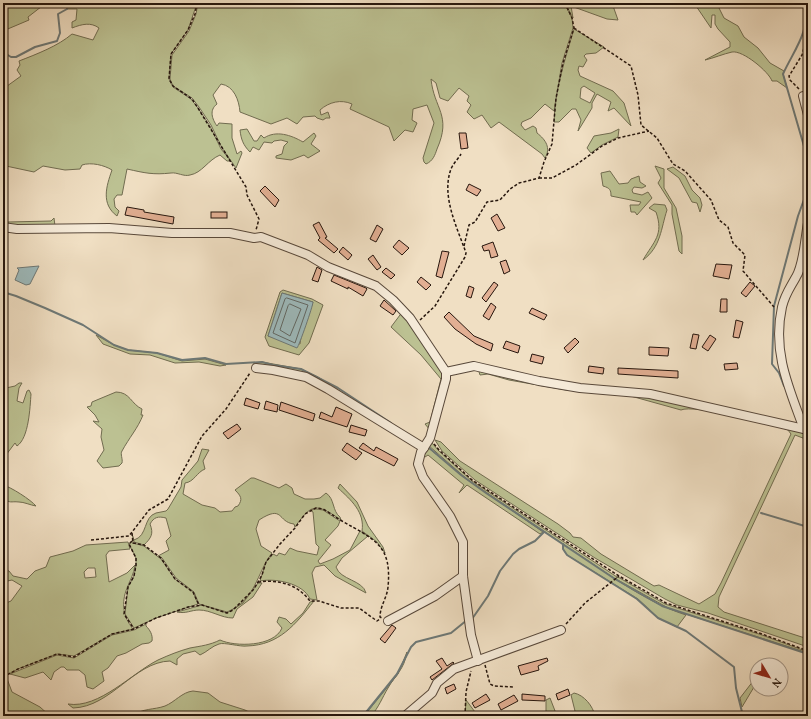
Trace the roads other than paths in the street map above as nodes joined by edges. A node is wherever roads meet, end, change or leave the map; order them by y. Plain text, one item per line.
1 (803, 96) road end
2 (808, 115) edge
3 (808, 223) edge
4 (3, 227) edge
5 (256, 368) road end
6 (446, 372) junction
7 (806, 430) edge
8 (424, 448) junction
9 (463, 576) junction
10 (385, 619) road end
11 (562, 630) road end
12 (478, 661) junction
13 (405, 716) edge

1 - 2 street
3 - 7 street
4 - 6 street
5 - 8 street
6 - 7 street
6 - 8 street
8 - 9 street
9 - 10 street
9 - 12 street
11 - 12 street
12 - 13 street

